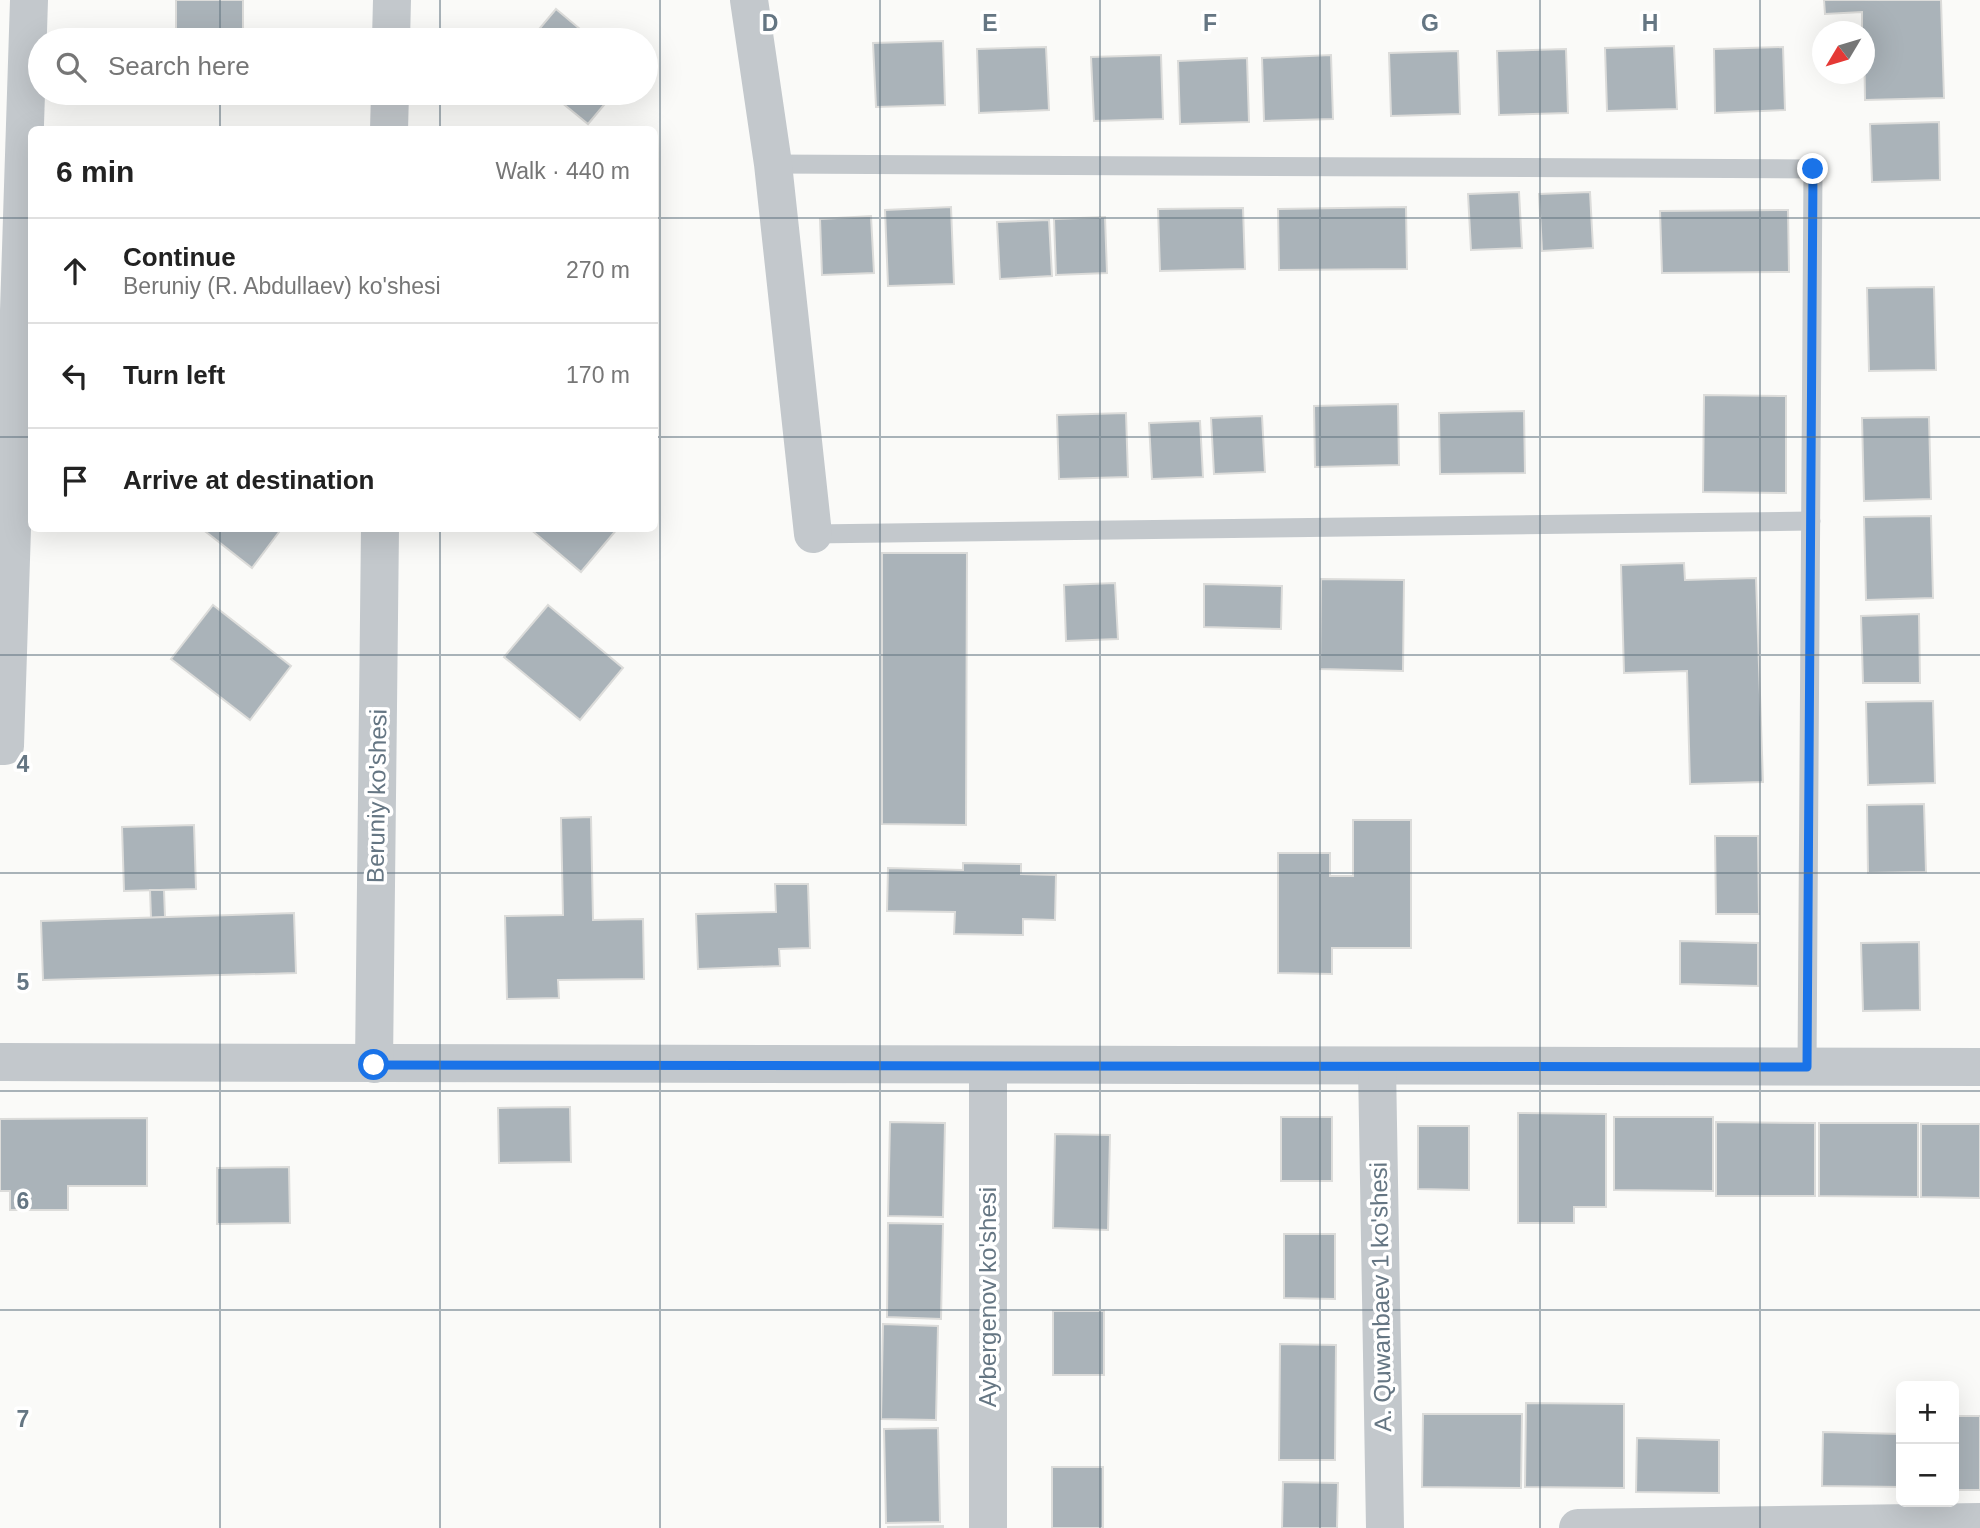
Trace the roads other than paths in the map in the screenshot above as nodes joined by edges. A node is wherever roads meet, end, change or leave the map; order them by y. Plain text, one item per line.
1 (29, 0) edge
2 (392, 0) edge
3 (749, 0) edge
4 (28, 28) edge
5 (391, 28) edge
6 (28, 31) edge
7 (390, 105) edge
8 (389, 126) edge
9 (773, 164) junction
10 (1811, 521) junction
11 (380, 532) edge
12 (813, 534) joint
13 (0, 746) edge
14 (0, 1062) edge
15 (374, 1065) junction
16 (988, 1066) junction
17 (1377, 1066) junction
18 (1807, 1067) junction
19 (1980, 1068) edge
20 (1980, 1522) edge
21 (988, 1528) edge
22 (1385, 1528) edge
23 (1578, 1528) edge

1 - 4 street
2 - 5 street
3 - 9 street
6 - 13 street
7 - 8 street
9 - 10 lane
9 - 12 street
10 - 12 lane
10 - 18 lane
11 - 15 street, Beruniy ko'shesi
14 - 15 street
15 - 16 street
16 - 17 street
16 - 21 street, Aybergenov ko'shesi
17 - 18 street
17 - 22 street, A. Quwanbaev 1 ko'shesi
18 - 19 street
20 - 23 street

